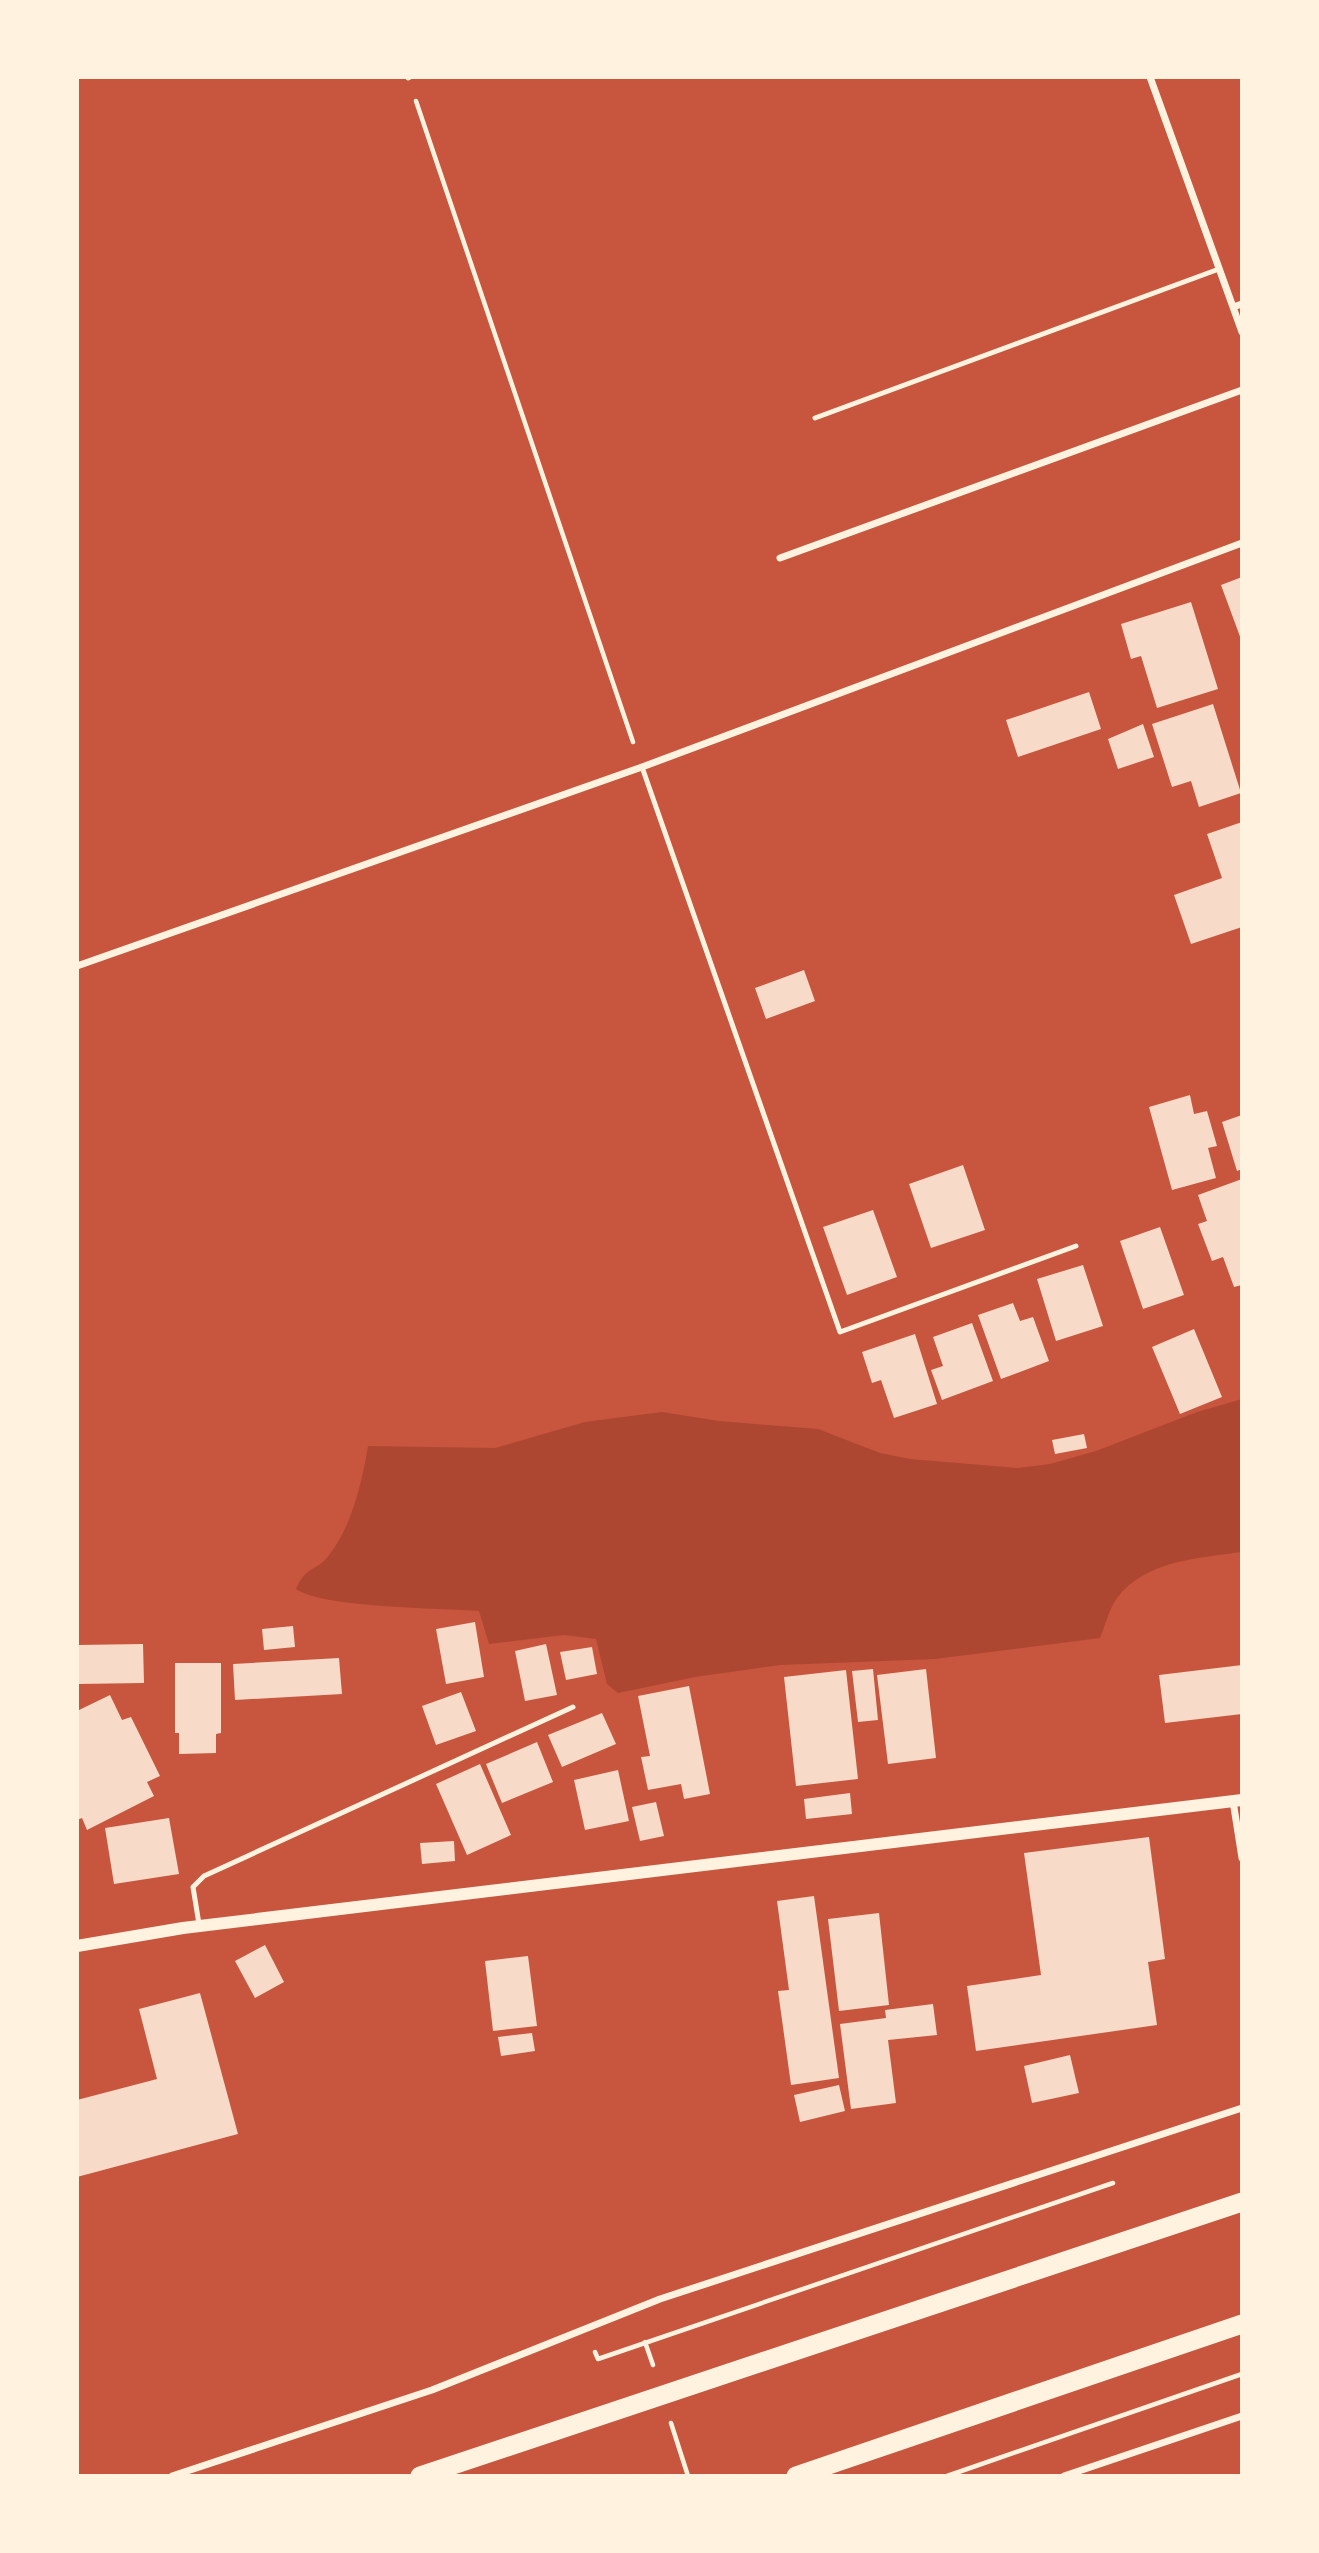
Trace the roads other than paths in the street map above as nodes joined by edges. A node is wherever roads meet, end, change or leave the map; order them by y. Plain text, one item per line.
1 (1150, 77) edge
2 (1219, 269) junction
3 (1242, 304) edge
4 (1233, 307) junction
5 (1242, 332) edge
6 (1242, 390) edge
7 (815, 418) dead end
8 (1242, 543) edge
9 (780, 558) dead end
10 (642, 767) junction
11 (77, 966) edge
12 (1076, 1246) dead end
13 (573, 1707) dead end
14 (1238, 1800) edge
15 (1242, 1858) edge
16 (199, 1926) junction
17 (77, 1946) edge
18 (1242, 2108) edge
19 (1242, 2202) edge
20 (1242, 2324) edge
21 (1242, 2416) edge
22 (172, 2476) edge
23 (420, 2476) edge
24 (796, 2476) edge
25 (1064, 2476) edge

1 - 2 street
2 - 4 street
2 - 7 lane
3 - 4 street
4 - 5 street
6 - 9 street
8 - 10 street
10 - 11 street
10 - 12 lane
13 - 16 lane
14 - 15 street
14 - 16 street
16 - 17 street
18 - 22 street
19 - 23 highway
20 - 24 highway
21 - 25 street

